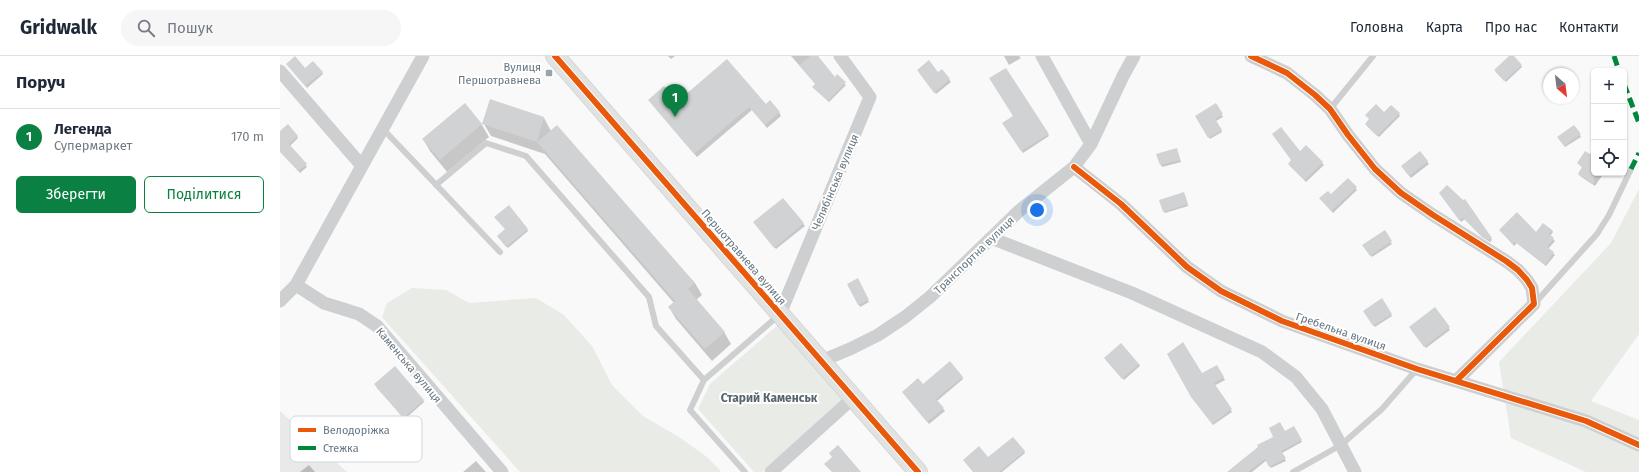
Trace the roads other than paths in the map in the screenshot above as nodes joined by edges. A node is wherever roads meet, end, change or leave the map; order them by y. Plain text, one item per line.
1 (423, 56) edge
2 (556, 56) edge
3 (840, 56) edge
4 (1042, 56) edge
5 (1134, 56) edge
6 (1251, 56) edge
7 (1373, 56) edge
8 (280, 71) edge
9 (1330, 109) junction
10 (383, 129) junction
11 (1091, 144) junction
12 (362, 166) junction
13 (1074, 167) junction
14 (1631, 169) dead end
15 (436, 185) junction
16 (991, 238) junction
17 (500, 252) dead end
18 (296, 285) junction
19 (280, 301) edge
20 (1534, 304) junction
21 (780, 314) junction
22 (821, 361) junction
23 (1417, 369) junction
24 (704, 380) junction
25 (1456, 381) junction
26 (853, 398) junction
27 (1341, 445) junction
28 (1639, 445) edge
29 (502, 472) edge
30 (745, 472) edge
31 (771, 472) edge
32 (918, 472) edge
33 (1293, 472) edge
34 (1355, 472) edge

1 - 10 street
2 - 21 street, Першотравнева вулиця
3 - 21 street, Челябінська вулиця
4 - 11 street
5 - 11 street, Транспортна вулиця
6 - 9 street
7 - 9 lane
8 - 12 street
9 - 20 street
10 - 12 street
10 - 15 lane
11 - 13 street, Транспортна вулиця
12 - 18 street
13 - 16 street, Транспортна вулиця
13 - 23 street, Гребельна вулиця
14 - 20 lane
15 - 17 lane
15 - 24 lane
16 - 22 street, Транспортна вулиця
16 - 27 street
18 - 19 street
18 - 29 street, Каменська вулиця
20 - 25 street
21 - 22 street, Першотравнева вулиця
21 - 24 lane
22 - 26 street, Першотравнева вулиця
23 - 25 street, Гребельна вулиця
23 - 27 lane
24 - 30 lane
25 - 28 street, Гребельна вулиця
26 - 31 street
26 - 32 street, Першотравнева вулиця
27 - 33 lane
27 - 34 street

